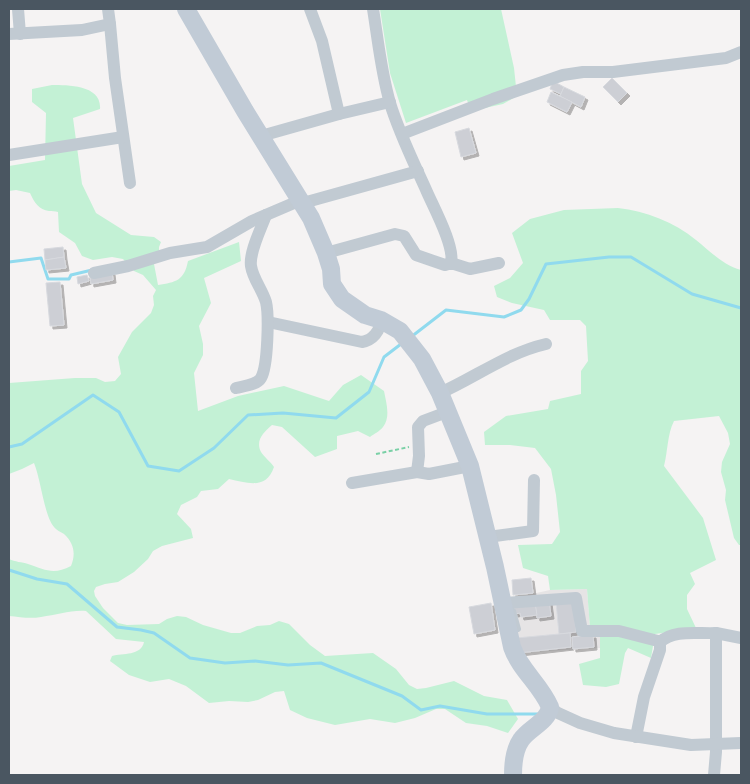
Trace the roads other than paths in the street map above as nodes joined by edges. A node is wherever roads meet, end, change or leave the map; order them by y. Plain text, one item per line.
1 (18, 9) edge
2 (108, 9) edge
3 (186, 9) edge
4 (310, 9) edge
5 (373, 9) edge
6 (110, 24) junction
7 (14, 34) edge
8 (741, 52) edge
9 (390, 102) junction
10 (339, 114) junction
11 (402, 134) junction
12 (261, 136) junction
13 (123, 137) junction
14 (9, 155) edge
15 (418, 171) junction
16 (130, 183) dead end
17 (302, 201) junction
18 (266, 215) junction
19 (326, 254) junction
20 (451, 263) junction
21 (499, 263) dead end
22 (94, 273) dead end
23 (381, 320) junction
24 (268, 322) junction
25 (546, 344) dead end
26 (236, 388) dead end
27 (440, 393) junction
28 (448, 412) junction
29 (470, 466) junction
30 (417, 472) junction
31 (534, 480) dead end
32 (352, 483) dead end
33 (488, 537) junction
34 (504, 606) junction
35 (518, 629) dead end
36 (716, 633) junction
37 (741, 638) edge
38 (660, 642) junction
39 (549, 711) junction
40 (636, 737) junction
41 (741, 743) edge
42 (715, 745) junction
43 (513, 775) edge
44 (714, 775) edge

1 - 7 street
2 - 6 street
3 - 12 street
4 - 10 street
5 - 9 street
6 - 7 street
6 - 13 street
8 - 11 street
9 - 10 street
9 - 11 street
10 - 12 street
11 - 15 street
12 - 17 street
13 - 14 street
13 - 16 street
15 - 17 street
15 - 20 street
17 - 18 street
17 - 19 street
18 - 22 street
18 - 24 street
19 - 20 street
19 - 23 street
20 - 21 street
23 - 24 street
23 - 27 street
24 - 26 street
25 - 27 street
27 - 28 street
28 - 29 street
28 - 30 street
29 - 30 street
29 - 33 street
30 - 32 street
31 - 33 street
33 - 34 street
34 - 35 lane
34 - 38 street
34 - 39 street
36 - 37 street
36 - 38 street
36 - 42 street
38 - 40 street
39 - 40 street
39 - 43 street
40 - 42 street
41 - 42 street
42 - 44 street

